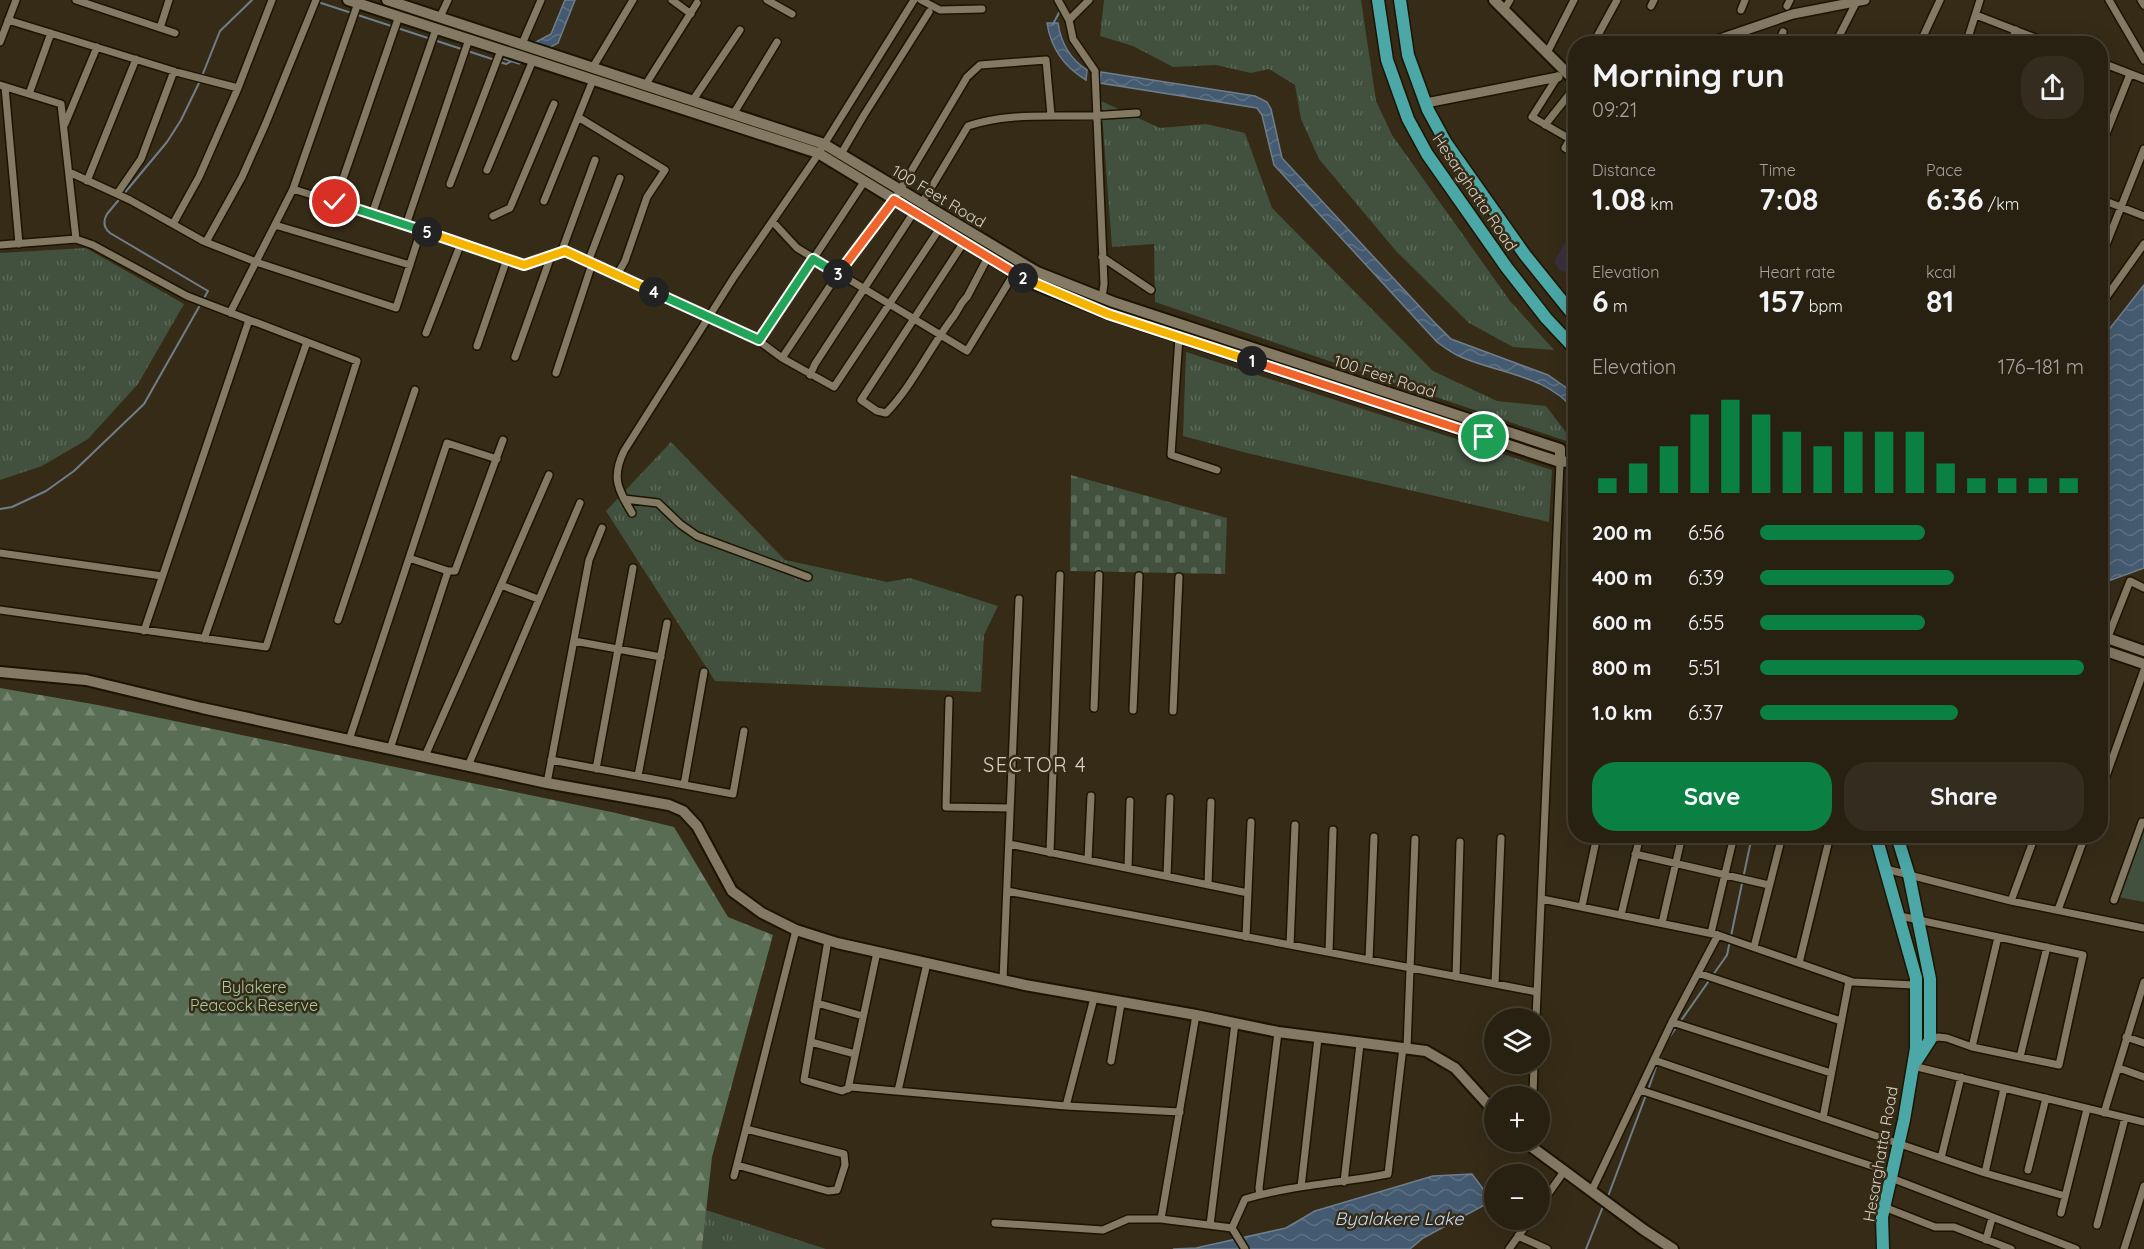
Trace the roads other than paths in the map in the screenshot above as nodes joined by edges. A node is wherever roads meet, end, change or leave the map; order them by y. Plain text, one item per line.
1 (16, 0) edge
2 (76, 0) edge
3 (169, 0) edge
4 (272, 0) edge
5 (316, 0) edge
6 (387, 0) edge
7 (448, 0) edge
8 (542, 0) edge
9 (633, 0) edge
10 (672, 0) edge
11 (767, 0) edge
12 (914, 0) edge
13 (921, 0) edge
14 (1058, 0) edge
15 (1089, 0) edge
16 (1378, 0) edge
17 (1400, 0) edge
18 (1494, 0) edge
19 (1574, 0) edge
20 (1617, 0) edge
21 (1745, 0) edge
22 (1940, 0) edge
23 (1980, 0) edge
24 (2109, 0) edge
25 (2141, 0) edge
26 (1861, 1) edge
27 (353, 2) edge
28 (404, 3) edge
29 (697, 3) dead end
30 (1507, 5) edge
31 (2144, 5) edge
32 (982, 9) dead end
33 (1741, 10) dead end
34 (929, 12) dead end
35 (691, 14) junction
36 (792, 14) dead end
37 (1976, 15) junction
38 (399, 16) junction
39 (440, 17) junction
40 (1069, 20) junction
41 (8, 21) junction
42 (160, 28) junction
43 (436, 28) junction
44 (740, 30) dead end
45 (2016, 30) junction
46 (1783, 32) dead end
47 (51, 33) junction
48 (175, 33) dead end
49 (1597, 36) edge
50 (1729, 36) edge
51 (1781, 36) edge
52 (1841, 36) edge
53 (1923, 36) edge
54 (1969, 36) edge
55 (2013, 36) edge
56 (2031, 36) edge
57 (469, 39) junction
58 (0, 42) edge
59 (777, 42) dead end
60 (522, 44) junction
61 (97, 47) junction
62 (501, 50) junction
63 (1547, 53) junction
64 (136, 59) junction
65 (533, 60) junction
66 (2144, 60) edge
67 (2108, 65) edge
68 (593, 67) junction
69 (174, 71) junction
70 (2130, 74) junction
71 (1568, 76) edge
72 (1568, 78) edge
73 (2144, 79) edge
74 (593, 80) junction
75 (1568, 80) edge
76 (1568, 82) edge
77 (646, 84) junction
78 (2, 86) edge
79 (238, 88) junction
80 (29, 94) junction
81 (693, 99) junction
82 (1426, 103) junction
83 (554, 104) dead end
84 (734, 113) junction
85 (1137, 113) dead end
86 (1051, 115) junction
87 (1096, 116) junction
88 (578, 117) junction
89 (1545, 124) junction
90 (64, 127) junction
91 (2108, 129) edge
92 (1568, 138) edge
93 (821, 148) junction
94 (2144, 149) edge
95 (841, 154) junction
96 (596, 160) dead end
97 (487, 170) dead end
98 (69, 172) junction
99 (620, 178) dead end
100 (87, 181) junction
101 (864, 182) junction
102 (450, 184) dead end
103 (293, 189) junction
104 (900, 190) junction
105 (117, 194) junction
106 (894, 200) junction
107 (544, 201) dead end
108 (335, 202) junction
109 (2108, 202) edge
110 (922, 203) junction
111 (2121, 207) junction
112 (914, 212) junction
113 (372, 214) junction
114 (493, 216) dead end
115 (2144, 216) edge
116 (772, 222) junction
117 (173, 224) junction
118 (275, 225) junction
119 (406, 225) junction
120 (940, 228) junction
121 (421, 230) junction
122 (76, 239) junction
123 (2108, 240) edge
124 (206, 242) junction
125 (964, 242) junction
126 (461, 243) junction
127 (19, 244) junction
128 (2144, 244) edge
129 (0, 245) edge
130 (561, 253) junction
131 (551, 256) junction
132 (988, 257) junction
133 (1102, 257) junction
134 (507, 259) junction
135 (813, 259) junction
136 (256, 262) junction
137 (590, 263) junction
138 (410, 265) junction
139 (1015, 273) junction
140 (838, 274) junction
141 (617, 275) junction
142 (862, 290) junction
143 (1151, 290) dead end
144 (2108, 295) edge
145 (1102, 298) junction
146 (889, 305) junction
147 (1568, 308) edge
148 (230, 313) junction
149 (709, 317) junction
150 (913, 319) junction
151 (249, 320) junction
152 (426, 333) dead end
153 (939, 335) junction
154 (1179, 337) junction
155 (759, 340) junction
156 (307, 342) junction
157 (1568, 342) edge
158 (477, 346) dead end
159 (515, 357) dead end
160 (782, 358) junction
161 (556, 373) dead end
162 (810, 375) junction
163 (415, 390) dead end
164 (504, 440) dead end
165 (497, 459) junction
166 (1568, 461) edge
167 (1560, 462) junction
168 (1217, 470) dead end
169 (549, 475) dead end
170 (624, 499) junction
171 (580, 503) dead end
172 (632, 513) dead end
173 (602, 528) dead end
174 (0, 553) edge
175 (409, 558) junction
176 (633, 568) dead end
177 (447, 571) junction
178 (1060, 575) dead end
179 (1099, 575) dead end
180 (162, 576) junction
181 (1139, 576) dead end
182 (1179, 577) dead end
183 (808, 578) dead end
184 (501, 585) junction
185 (2144, 588) edge
186 (538, 599) junction
187 (1019, 599) dead end
188 (0, 610) edge
189 (338, 620) dead end
190 (667, 622) dead end
191 (144, 631) junction
192 (2108, 636) edge
193 (2108, 638) edge
194 (204, 639) junction
195 (574, 641) junction
196 (618, 649) junction
197 (2144, 651) edge
198 (2108, 656) edge
199 (660, 657) junction
200 (2144, 664) edge
201 (2144, 670) edge
202 (0, 672) edge
203 (704, 672) dead end
204 (949, 700) dead end
205 (1094, 708) dead end
206 (1133, 710) dead end
207 (1173, 711) dead end
208 (744, 731) dead end
209 (349, 740) junction
210 (390, 749) junction
211 (424, 756) junction
212 (552, 760) junction
213 (468, 766) junction
214 (596, 769) junction
215 (2108, 771) edge
216 (638, 776) junction
217 (547, 783) junction
218 (684, 785) junction
219 (1091, 796) dead end
220 (1170, 798) dead end
221 (1130, 801) dead end
222 (1211, 802) dead end
223 (1010, 808) junction
224 (1251, 822) dead end
225 (2144, 823) edge
226 (1294, 825) dead end
227 (1333, 830) dead end
228 (1374, 837) dead end
229 (1501, 838) dead end
230 (1414, 839) dead end
231 (1460, 842) dead end
232 (1596, 843) edge
233 (1638, 843) edge
234 (1680, 843) edge
235 (1732, 843) edge
236 (1780, 843) edge
237 (1828, 843) edge
238 (1878, 843) edge
239 (1900, 843) edge
240 (2032, 843) edge
241 (2082, 843) edge
242 (1009, 844) junction
243 (1050, 853) junction
244 (1635, 855) junction
245 (1088, 860) junction
246 (1675, 864) junction
247 (1128, 868) junction
248 (1886, 869) junction
249 (1909, 874) junction
250 (1725, 875) junction
251 (1167, 876) junction
252 (1208, 885) junction
253 (1769, 885) junction
254 (1007, 891) junction
255 (1248, 893) junction
256 (1542, 899) junction
257 (2114, 900) dead end
258 (2011, 901) junction
259 (1582, 906) junction
260 (2058, 910) junction
261 (1621, 915) junction
262 (1900, 916) junction
263 (1918, 920) junction
264 (1662, 923) junction
265 (2144, 928) edge
266 (796, 930) junction
267 (1714, 934) junction
268 (1246, 937) junction
269 (1998, 937) junction
270 (828, 940) junction
271 (1290, 945) junction
272 (1754, 947) junction
273 (2047, 947) junction
274 (877, 952) junction
275 (1329, 952) junction
276 (1369, 960) junction
277 (927, 963) junction
278 (1799, 963) junction
279 (1410, 968) junction
280 (1698, 973) junction
281 (1456, 977) junction
282 (1003, 980) junction
283 (1849, 981) junction
284 (2144, 982) edge
285 (1496, 984) junction
286 (1914, 985) dead end
287 (1538, 992) junction
288 (1094, 998) junction
289 (817, 1004) junction
290 (1121, 1004) junction
291 (2136, 1007) junction
292 (1537, 1008) edge
293 (2144, 1009) edge
294 (1196, 1015) junction
295 (863, 1016) junction
296 (1841, 1021) junction
297 (1672, 1022) junction
298 (1235, 1023) junction
299 (1278, 1032) junction
300 (2126, 1037) junction
301 (1318, 1038) junction
302 (1930, 1040) junction
303 (810, 1042) junction
304 (2144, 1042) edge
305 (1360, 1044) junction
306 (1405, 1047) junction
307 (1971, 1047) junction
308 (1916, 1048) junction
309 (855, 1054) junction
310 (2020, 1057) junction
311 (1654, 1060) junction
312 (1111, 1061) dead end
313 (1913, 1066) junction
314 (2119, 1068) junction
315 (1831, 1073) junction
316 (1961, 1077) junction
317 (2144, 1077) edge
318 (2004, 1088) junction
319 (848, 1089) junction
320 (1640, 1090) junction
321 (898, 1091) junction
322 (2046, 1098) junction
323 (1484, 1100) edge
324 (1066, 1106) junction
325 (2087, 1109) junction
326 (1180, 1112) junction
327 (2104, 1113) junction
328 (1822, 1118) junction
329 (2125, 1118) junction
330 (2144, 1122) edge
331 (746, 1129) junction
332 (1898, 1143) junction
333 (1541, 1152) edge
334 (1941, 1158) junction
335 (737, 1165) junction
336 (1878, 1168) dead end
337 (1565, 1170) junction
338 (2028, 1170) dead end
339 (1985, 1173) junction
340 (734, 1176) dead end
341 (1891, 1178) junction
342 (1344, 1182) junction
343 (2144, 1186) edge
344 (1301, 1187) junction
345 (1592, 1190) junction
346 (1550, 1191) edge
347 (1260, 1194) junction
348 (2065, 1196) junction
349 (1884, 1207) junction
350 (2061, 1213) dead end
351 (1992, 1218) junction
352 (1161, 1219) junction
353 (995, 1223) dead end
354 (1210, 1225) junction
355 (2097, 1225) dead end
356 (1232, 1228) junction
357 (1522, 1230) edge
358 (1518, 1236) junction
359 (1986, 1240) junction
360 (1245, 1249) edge
361 (1509, 1249) edge
362 (1547, 1249) edge
363 (1673, 1249) edge
364 (1883, 1249) edge
365 (2011, 1249) edge
366 (2076, 1249) edge
367 (2124, 1249) edge

1 - 41 street
2 - 42 street
3 - 42 street
4 - 79 street
5 - 124 street
6 - 28 main road, 100 Feet Road
7 - 39 street
8 - 60 street
9 - 68 street
10 - 35 street
11 - 36 street
12 - 93 street
13 - 32 street
14 - 40 street
15 - 40 street
16 - 157 main road, Hesarghatta Road
17 - 82 main road, Hesarghatta Road
18 - 30 main road
19 - 63 street
20 - 49 street
21 - 33 street
22 - 53 street
23 - 37 street
24 - 66 street
25 - 31 street
26 - 50 street
26 - 52 street
27 - 38 main road, 100 Feet Road
27 - 103 street
28 - 39 main road, 100 Feet Road
29 - 35 street
30 - 63 main road
34 - 95 street
35 - 77 street
37 - 45 street
37 - 54 street
38 - 43 main road, 100 Feet Road
38 - 108 street
39 - 60 main road, 100 Feet Road
40 - 87 street
41 - 47 street
41 - 58 street
42 - 48 street
43 - 57 main road, 100 Feet Road
43 - 113 street
44 - 81 street
45 - 55 street
45 - 56 street
46 - 51 street
47 - 61 street
47 - 80 street
57 - 62 main road, 100 Feet Road
57 - 119 street
59 - 84 street
60 - 68 main road, 100 Feet Road
61 - 64 street
61 - 90 street
62 - 65 main road, 100 Feet Road
62 - 102 street
63 - 71 main road
64 - 69 street
64 - 100 street
65 - 74 main road, 100 Feet Road
65 - 97 street
67 - 70 street
68 - 77 main road, 100 Feet Road
69 - 79 street
69 - 105 street
70 - 73 street
70 - 91 street
72 - 82 street
74 - 88 street
74 - 93 main road, 100 Feet Road
75 - 89 street
76 - 89 street
77 - 81 main road, 100 Feet Road
78 - 80 street
78 - 127 street
79 - 117 street
80 - 90 street
81 - 84 main road, 100 Feet Road
82 - 147 main road, Hesarghatta Road
83 - 114 street
84 - 93 main road, 100 Feet Road
85 - 87 street
86 - 87 street
86 - 104 street
86 - 110 street
87 - 133 street
88 - 107 street
88 - 141 street
89 - 92 street
90 - 98 street
93 - 95 main road, 100 Feet Road
93 - 101 main road, 100 Feet Road
93 - 116 street
94 - 111 street
95 - 104 main road, 100 Feet Road
96 - 130 street
98 - 100 street
98 - 122 street
99 - 137 street
100 - 105 street
101 - 106 main road, 100 Feet Road
101 - 135 street
103 - 108 street
103 - 118 street
104 - 106 street
104 - 110 main road, 100 Feet Road
105 - 117 street
106 - 112 main road, 100 Feet Road
106 - 140 street
108 - 113 street
109 - 111 street
110 - 145 main road, 100 Feet Road
111 - 115 street
111 - 123 street
112 - 120 main road, 100 Feet Road
112 - 142 street
113 - 119 street
116 - 135 street
116 - 149 street
117 - 124 street
118 - 136 street
118 - 138 street
119 - 121 street
120 - 125 main road, 100 Feet Road
120 - 146 street
121 - 126 street
121 - 138 street
122 - 127 street
122 - 148 street
124 - 136 street
125 - 132 main road, 100 Feet Road
125 - 150 street
126 - 134 street
126 - 152 street
127 - 129 street
128 - 144 street
130 - 131 street
130 - 137 street
131 - 134 street
131 - 159 street
132 - 139 main road, 100 Feet Road
132 - 153 street
133 - 143 street
133 - 145 street
134 - 158 street
135 - 140 street
135 - 155 street
136 - 138 street
136 - 148 street
137 - 141 street
137 - 161 street
139 - 153 street
139 - 154 main road, 100 Feet Road
140 - 142 street
140 - 160 street
141 - 149 street
142 - 146 street
142 - 162 street
145 - 167 main road, 100 Feet Road
146 - 150 street
146 - 162 street
148 - 151 street
149 - 155 street
149 - 170 street
150 - 153 street
150 - 153 street
151 - 156 street
151 - 180 street
154 - 167 main road, 100 Feet Road
154 - 168 street
155 - 160 street
156 - 194 street
156 - 194 street
160 - 162 street
163 - 189 street
164 - 165 street
165 - 175 street
165 - 177 street
166 - 167 main road
167 - 256 street
169 - 184 street
170 - 172 street
170 - 183 street
171 - 186 street
173 - 195 street
174 - 180 street
175 - 177 street
175 - 209 street
176 - 196 street
177 - 210 street
178 - 243 street
179 - 205 street
180 - 191 street
181 - 206 street
182 - 207 street
184 - 186 street
184 - 211 street
185 - 192 street
186 - 213 street
187 - 223 street
188 - 191 street
190 - 199 street
191 - 194 street
193 - 197 main road
195 - 196 street
195 - 212 street
196 - 199 street
196 - 214 street
198 - 200 main road
199 - 216 street
201 - 215 street
202 - 209 main road
203 - 218 street
204 - 223 street
208 - 218 street
209 - 210 main road
210 - 211 main road
211 - 213 main road
212 - 214 street
212 - 217 street
213 - 217 main road
214 - 216 street
216 - 218 street
217 - 266 main road
219 - 245 street
220 - 251 street
221 - 247 street
222 - 252 street
223 - 242 street
224 - 255 street
225 - 257 street
226 - 271 street
227 - 275 street
228 - 276 street
229 - 285 street
230 - 279 street
231 - 281 street
232 - 259 street
233 - 244 street
234 - 246 street
235 - 250 street
236 - 253 street
237 - 278 street
238 - 248 main road, Hesarghatta Road
239 - 249 main road
240 - 258 street
241 - 260 street
242 - 243 street
242 - 254 street
243 - 245 street
244 - 246 street
244 - 261 street
245 - 247 street
246 - 250 street
246 - 264 street
247 - 251 street
248 - 249 street
248 - 262 main road, Hesarghatta Road
249 - 258 street
249 - 263 main road
250 - 253 street
250 - 267 street
251 - 252 street
252 - 255 street
253 - 272 street
254 - 268 street
254 - 282 street
255 - 268 street
256 - 259 street
256 - 287 street
258 - 260 street
259 - 261 street
260 - 265 street
261 - 264 street
262 - 263 street
262 - 308 main road, Hesarghatta Road
263 - 269 street
263 - 302 main road
264 - 267 street
266 - 270 main road
266 - 331 street
267 - 272 street
267 - 280 street
268 - 271 street
269 - 273 street
269 - 307 street
270 - 274 main road
270 - 289 street
271 - 275 street
272 - 278 street
273 - 310 street
273 - 310 street
274 - 277 main road
274 - 295 street
275 - 276 street
276 - 279 street
277 - 282 main road
277 - 321 street
278 - 283 street
279 - 281 street
279 - 306 street
280 - 296 street
280 - 297 street
281 - 285 street
282 - 288 main road
283 - 286 street
283 - 296 street
284 - 291 street
285 - 287 street
287 - 292 street
288 - 290 main road
288 - 324 street
289 - 295 street
289 - 303 street
290 - 294 main road
290 - 312 street
291 - 293 street
291 - 300 street
294 - 298 main road
294 - 326 street
295 - 309 street
296 - 315 street
297 - 311 street
297 - 315 street
298 - 299 main road
298 - 354 street
299 - 301 main road
299 - 347 street
300 - 304 street
300 - 314 street
301 - 305 main road
301 - 344 street
302 - 307 street
302 - 308 street
302 - 313 main road, Hesarghatta Road
303 - 309 street
303 - 319 street
305 - 306 main road
305 - 342 street
306 - 323 main road
306 - 342 street
307 - 310 street
308 - 313 main road, Hesarghatta Road
309 - 319 street
311 - 320 street
311 - 328 street
313 - 316 street
313 - 332 main road, Hesarghatta Road
314 - 317 street
314 - 327 street
315 - 328 street
316 - 318 street
316 - 334 street
318 - 322 street
318 - 339 street
319 - 321 street
320 - 336 street
320 - 345 street
321 - 324 street
322 - 325 street
322 - 338 street
324 - 326 street
325 - 327 street
325 - 348 street
326 - 352 street
327 - 329 street
328 - 332 street
329 - 330 street
329 - 355 street
331 - 335 street
331 - 335 street
332 - 334 street
332 - 341 main road, Hesarghatta Road
333 - 337 main road
334 - 339 street
335 - 340 street
337 - 345 main road
337 - 346 street
339 - 348 street
341 - 349 main road, Hesarghatta Road
341 - 351 street
342 - 344 street
343 - 367 street
344 - 347 street
345 - 363 main road
347 - 356 street
348 - 350 street
349 - 359 street
349 - 364 main road, Hesarghatta Road
351 - 359 street
351 - 366 street
352 - 353 street
352 - 354 street
354 - 356 street
356 - 360 street
357 - 358 street
358 - 361 street
358 - 362 street
359 - 365 street

